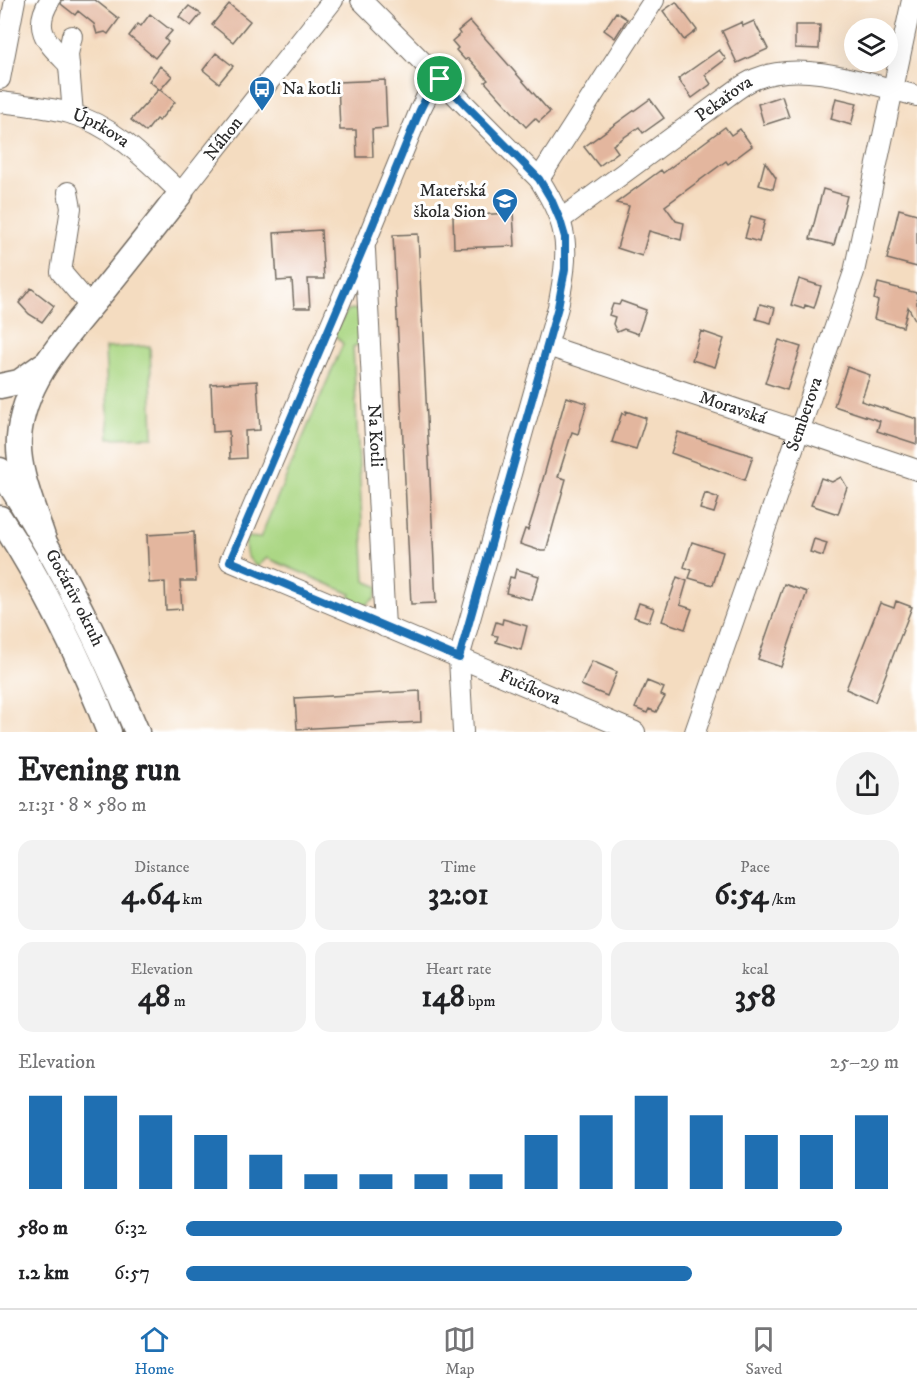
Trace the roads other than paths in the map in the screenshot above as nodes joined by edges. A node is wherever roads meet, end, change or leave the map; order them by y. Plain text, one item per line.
1 (15, 0) edge
2 (50, 0) edge
3 (333, 0) edge
4 (361, 0) edge
5 (654, 0) edge
6 (912, 0) edge
7 (72, 36) dead end
8 (69, 65) junction
9 (0, 79) edge
10 (440, 79) junction
11 (894, 90) junction
12 (917, 96) edge
13 (0, 102) edge
14 (73, 114) junction
15 (539, 179) junction
16 (68, 192) dead end
17 (181, 193) junction
18 (560, 220) junction
19 (365, 244) junction
20 (91, 307) junction
21 (548, 346) junction
22 (53, 354) junction
23 (0, 386) edge
24 (800, 430) junction
25 (0, 470) edge
26 (917, 470) edge
27 (0, 518) edge
28 (44, 540) junction
29 (385, 627) junction
30 (459, 658) junction
31 (626, 730) edge
32 (109, 732) edge
33 (136, 732) edge
34 (463, 732) edge
35 (695, 732) edge

1 - 9 street
2 - 8 street
3 - 17 street, Náhon
4 - 10 street
5 - 15 street
6 - 11 street, Šemberova
7 - 8 street
8 - 14 street
10 - 15 street
10 - 19 street, Na Kotli
11 - 12 street, Pekařova
11 - 18 street, Pekařova
11 - 24 street, Šemberova
13 - 14 street, Úprkova
14 - 17 street, Úprkova
15 - 18 street
16 - 20 street
17 - 20 main road
18 - 21 street
19 - 29 street, Na Kotli
19 - 29 street, Na Kotli
20 - 22 main road
21 - 24 street, Moravská
21 - 30 street
22 - 23 main road
22 - 28 main road
24 - 26 street, Moravská
24 - 35 street, Šemberova
25 - 28 main road, Gočárův okruh
27 - 32 main road, Gočárův okruh
28 - 33 main road, Gočárův okruh
29 - 30 street, Na Kotli
30 - 31 street, Fučíkova
30 - 34 street

